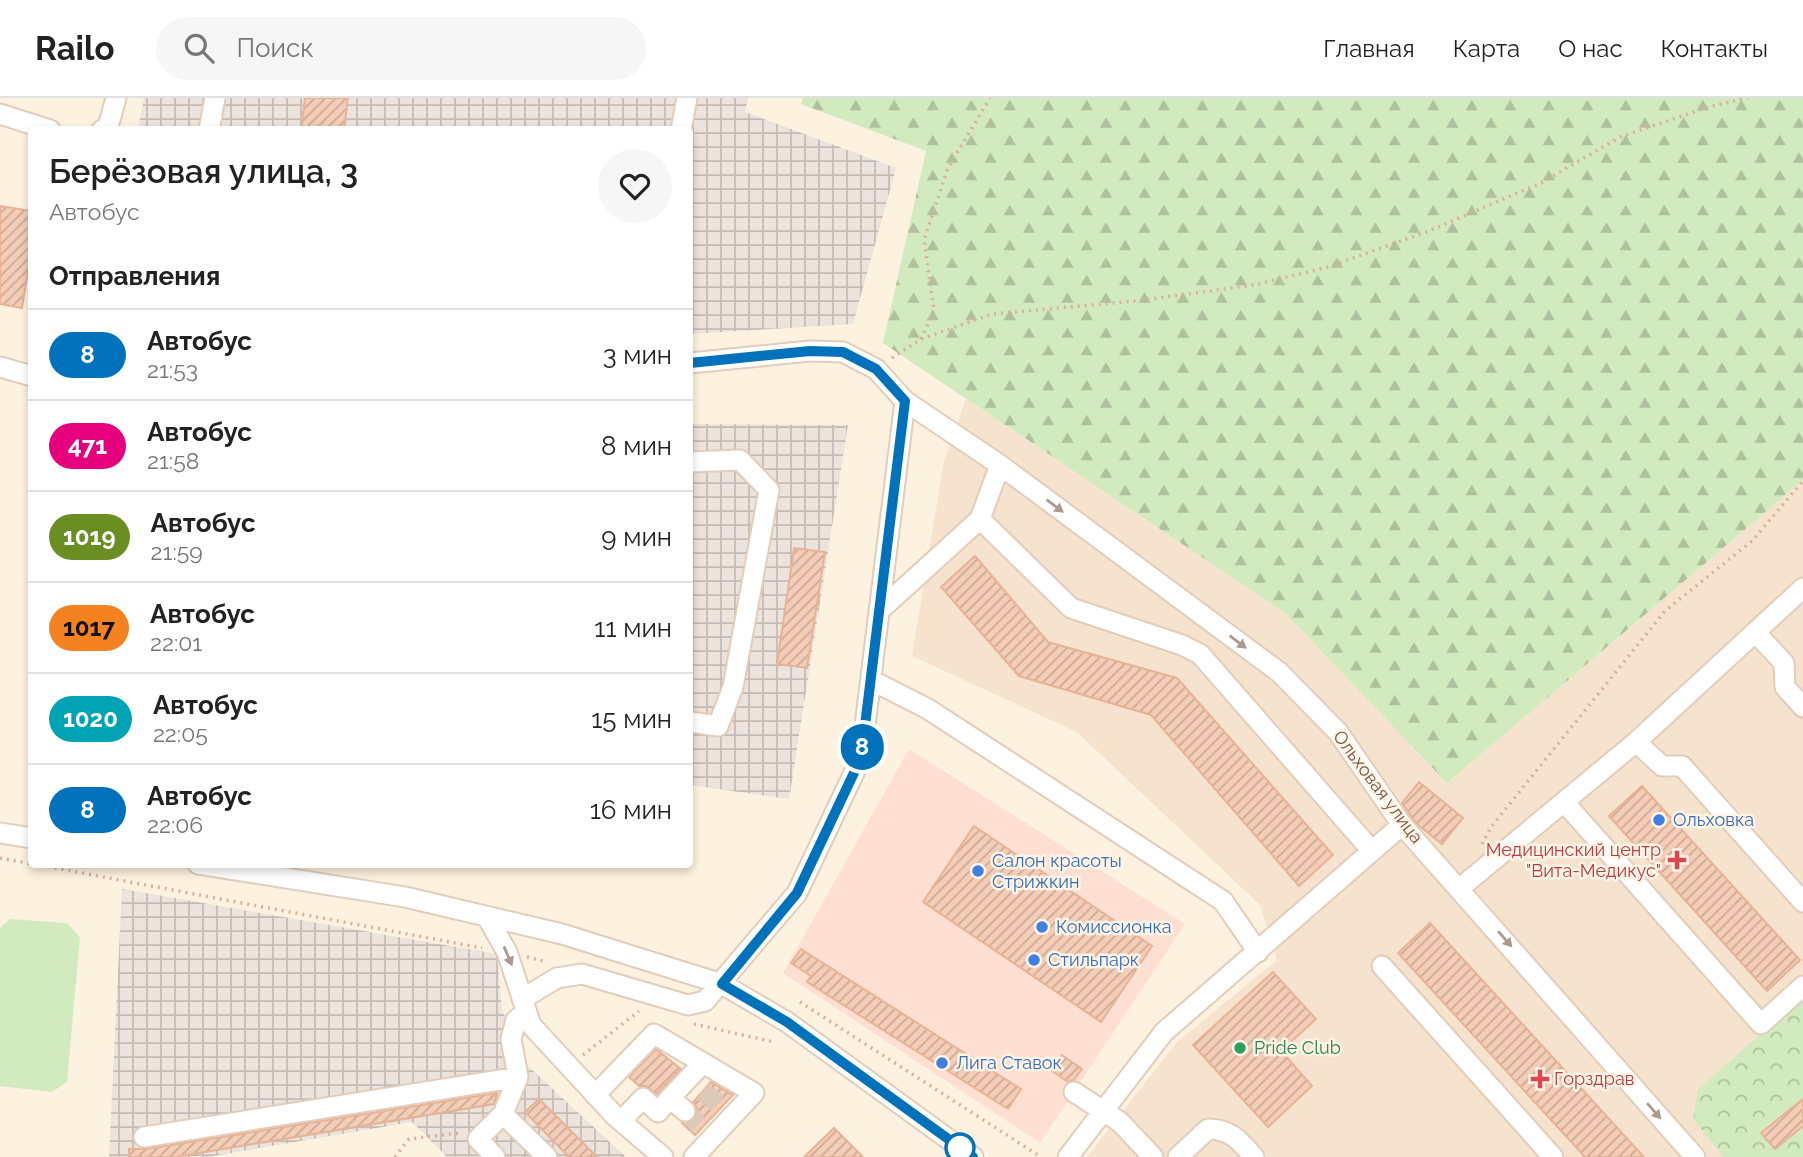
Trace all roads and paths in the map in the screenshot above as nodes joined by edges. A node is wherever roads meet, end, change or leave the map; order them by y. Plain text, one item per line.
1 (116, 98) edge
2 (215, 98) edge
3 (687, 98) edge
4 (990, 98) edge
5 (1748, 98) edge
6 (0, 114) edge
7 (38, 126) edge
8 (108, 126) edge
9 (210, 126) edge
10 (682, 126) edge
11 (921, 339) junction
12 (693, 363) edge
13 (0, 368) edge
14 (876, 369) junction
15 (28, 375) edge
16 (905, 401) junction
17 (693, 462) edge
18 (1000, 466) junction
19 (1803, 481) edge
20 (980, 519) junction
21 (1803, 588) edge
22 (879, 611) junction
23 (1755, 632) junction
24 (871, 680) junction
25 (1803, 707) edge
26 (693, 722) edge
27 (1636, 741) junction
28 (1564, 802) junction
29 (1402, 825) junction
30 (0, 833) edge
31 (28, 837) edge
32 (1372, 851) junction
33 (1478, 852) dead end
34 (0, 858) edge
35 (28, 863) edge
36 (55, 868) edge
37 (223, 868) edge
38 (1460, 888) junction
39 (1803, 902) edge
40 (487, 916) junction
41 (507, 952) junction
42 (1258, 952) junction
43 (1382, 966) dead end
44 (557, 978) junction
45 (722, 984) junction
46 (1803, 986) edge
47 (800, 1002) dead end
48 (524, 1006) junction
49 (627, 1007) dead end
50 (639, 1011) dead end
51 (693, 1024) dead end
52 (774, 1042) dead end
53 (703, 1063) junction
54 (518, 1077) junction
55 (1074, 1092) dead end
56 (595, 1095) junction
57 (1104, 1111) junction
58 (503, 1114) junction
59 (621, 1121) junction
60 (468, 1127) dead end
61 (144, 1137) dead end
62 (395, 1157) edge
63 (495, 1157) edge
64 (547, 1157) edge
65 (663, 1157) edge
66 (694, 1157) edge
67 (973, 1157) edge
68 (1041, 1157) edge
69 (1068, 1157) edge
70 (1153, 1157) edge
71 (1178, 1157) edge
72 (1254, 1157) edge
73 (1553, 1157) edge
74 (1695, 1157) edge

1 - 8 street
2 - 9 street
3 - 10 street
4 - 11 path
5 - 11 path
6 - 7 street
11 - 14 path
12 - 14 street
13 - 15 street
14 - 16 street, Ольховая улица
16 - 18 street, Ольховая улица
16 - 22 street
17 - 26 street
18 - 20 street
18 -> 29 street, Ольховая улица
19 - 33 path
20 - 22 street
20 - 32 street
21 - 23 street
22 - 24 street
23 - 25 street
23 - 27 street
24 - 42 street
24 - 45 street
27 - 28 street
27 - 39 street
28 - 38 street
28 - 46 street
29 - 32 street
29 - 38 street, Ольховая улица
30 - 31 street
32 - 42 street
34 - 35 path
36 - 41 path
37 - 40 street
38 -> 74 street, Ольховая улица
40 - 41 street
40 - 45 street
41 - 44 path
41 -> 48 street
42 - 57 street
43 - 73 street
44 - 45 street
44 - 48 street
45 - 67 street
47 - 68 path
48 - 54 street
48 - 56 street
49 - 50 path
51 - 52 path
53 - 56 street
53 - 59 street
53 - 66 street
54 - 58 street
54 - 61 street
55 - 57 street
56 - 59 street
57 - 69 street
57 - 70 street
58 - 63 street
58 - 64 street
59 - 65 street
60 - 62 path
71 - 72 street

